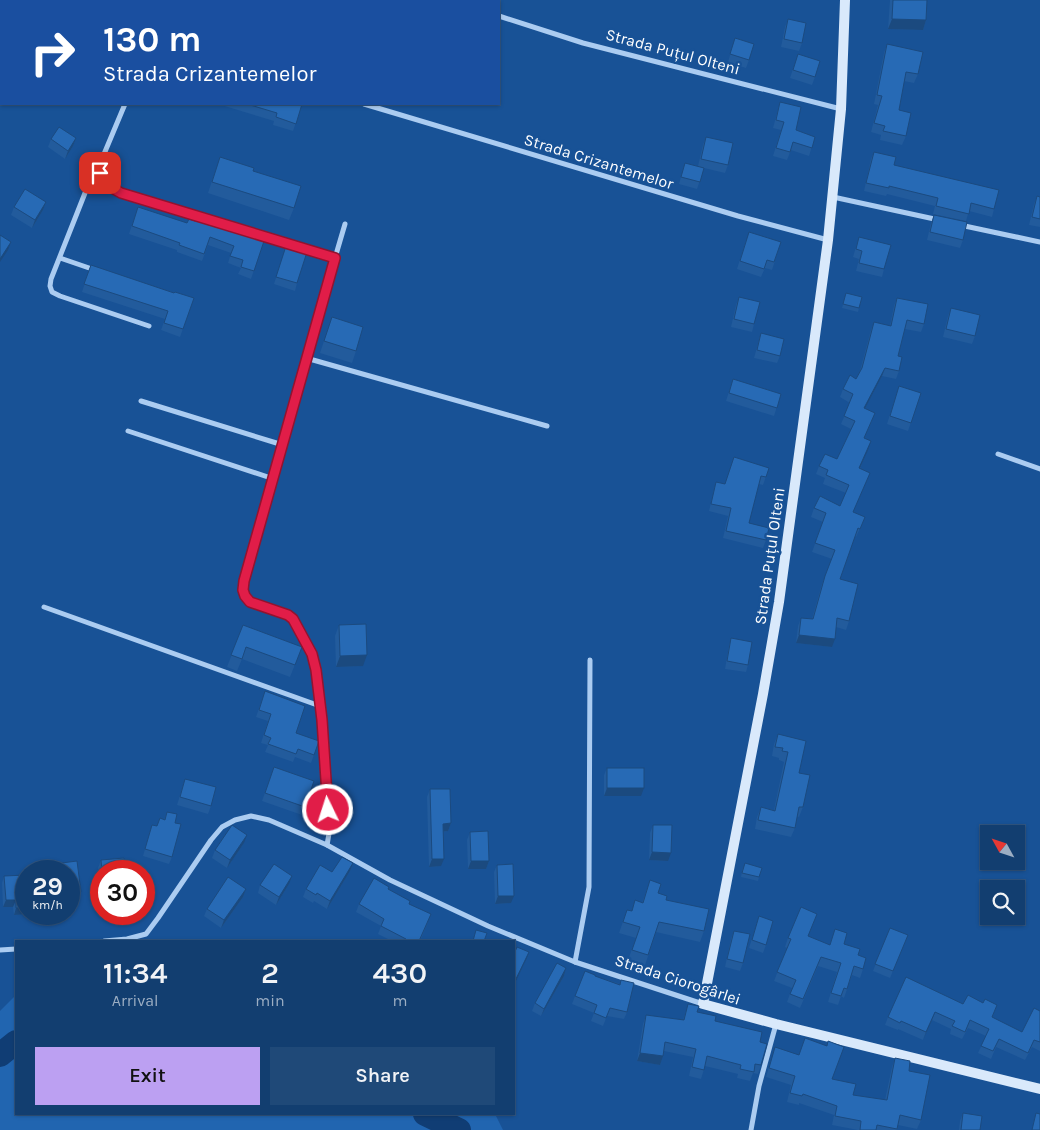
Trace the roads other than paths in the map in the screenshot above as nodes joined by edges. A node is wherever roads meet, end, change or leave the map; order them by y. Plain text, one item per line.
1 (845, 0) edge
2 (500, 16) edge
3 (125, 105) edge
4 (367, 105) edge
5 (841, 109) junction
6 (100, 173) junction
7 (832, 197) junction
8 (946, 222) edge
9 (345, 224) dead end
10 (955, 224) edge
11 (828, 240) junction
12 (1040, 242) edge
13 (60, 258) junction
14 (335, 258) junction
15 (97, 271) edge
16 (149, 326) dead end
17 (306, 358) junction
18 (141, 401) dead end
19 (547, 426) dead end
20 (128, 431) dead end
21 (283, 445) junction
22 (998, 454) dead end
23 (1040, 470) edge
24 (274, 479) junction
25 (44, 607) dead end
26 (590, 660) dead end
27 (320, 706) junction
28 (327, 845) junction
29 (116, 940) edge
30 (15, 948) edge
31 (0, 950) edge
32 (575, 962) junction
33 (703, 1004) junction
34 (776, 1024) junction
35 (1040, 1089) edge
36 (751, 1130) edge

1 - 5 street, Strada Puțul Olteni
2 - 5 street, Strada Puțul Olteni
3 - 6 street
4 - 11 street, Strada Crizantemelor
5 - 7 street, Strada Puțul Olteni
6 - 13 street
6 - 14 street
7 - 8 street
7 - 11 street, Strada Puțul Olteni
9 - 14 street
10 - 12 street
11 - 33 street, Strada Puțul Olteni
13 - 15 street
13 - 16 street
14 - 17 street
17 - 19 street
17 - 21 street
18 - 21 street
20 - 24 street
21 - 24 street
22 - 23 street
24 - 27 street
25 - 27 street
26 - 32 street
27 - 28 street
28 - 29 street, Strada Ciorogârlei
28 - 32 street, Strada Ciorogârlei
30 - 31 street
32 - 33 street, Strada Ciorogârlei
33 - 34 street, Strada Ciorogârlei
34 - 35 street, Strada Ciorogârlei
34 - 36 street

